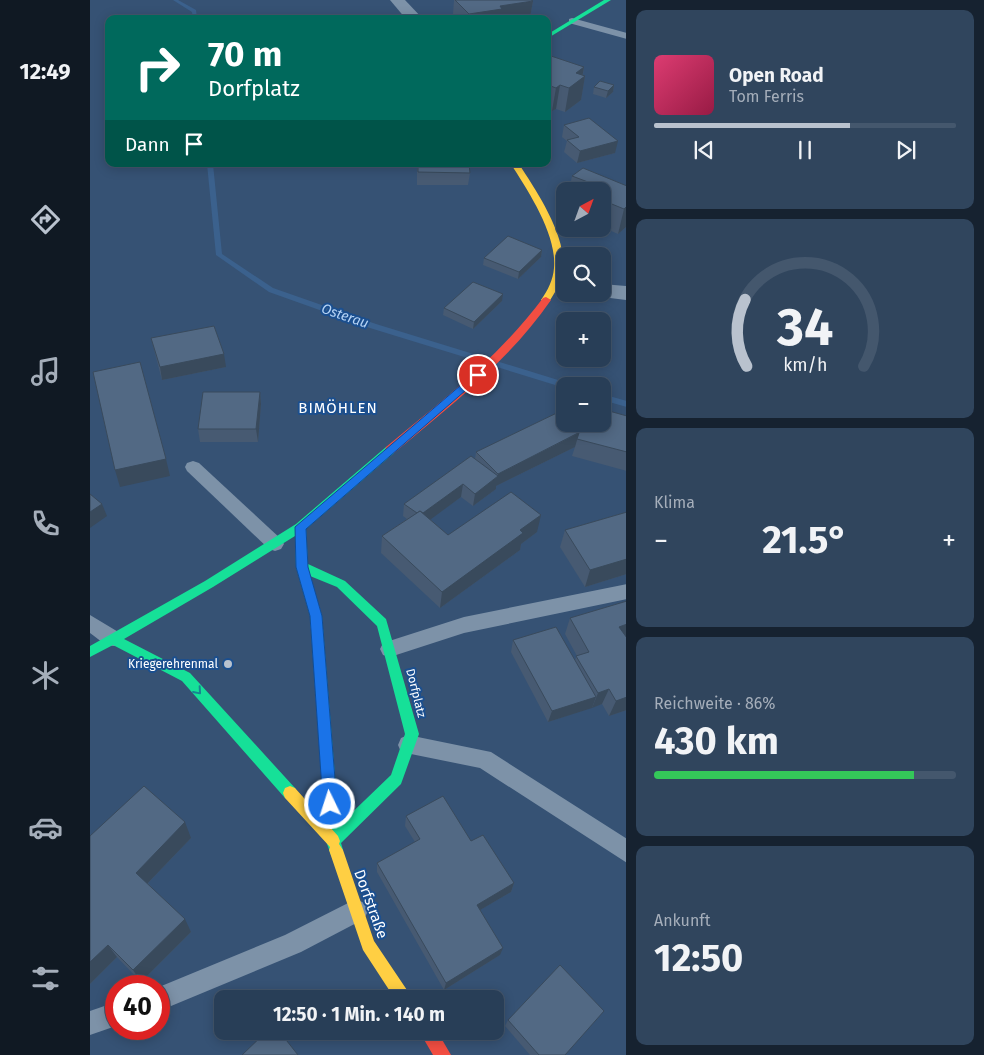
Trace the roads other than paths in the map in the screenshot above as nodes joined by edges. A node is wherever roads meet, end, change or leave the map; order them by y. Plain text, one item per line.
1 (397, 0) edge
2 (608, 0) edge
3 (411, 15) edge
4 (572, 22) junction
5 (551, 34) edge
6 (626, 36) edge
7 (517, 167) edge
8 (556, 248) edge
9 (556, 291) edge
10 (611, 292) edge
11 (626, 293) edge
12 (193, 467) dead end
13 (300, 527) junction
14 (275, 544) junction
15 (302, 567) junction
16 (626, 591) edge
17 (90, 623) edge
18 (113, 639) junction
19 (390, 648) junction
20 (90, 652) edge
21 (408, 745) junction
22 (333, 841) junction
23 (626, 852) edge
24 (356, 912) junction
25 (399, 990) edge
26 (170, 994) edge
27 (105, 1018) edge
28 (90, 1023) edge
29 (433, 1040) edge
30 (443, 1055) edge

1 - 3 street
2 - 4 street
4 - 5 street
4 - 6 lane
7 - 8 street
9 - 13 street
10 - 11 street
12 - 14 lane
13 - 14 street
13 - 15 street
14 - 18 street
15 - 19 street, Dorfplatz
15 - 22 street
16 - 19 lane
17 - 18 lane
18 - 20 street
18 -> 22 street
19 - 21 street, Dorfplatz
21 - 22 street, Dorfplatz
21 - 23 lane
22 - 24 street, Dorfstraße
24 - 25 street, Dorfstraße
24 - 26 lane
27 - 28 lane
29 - 30 street

